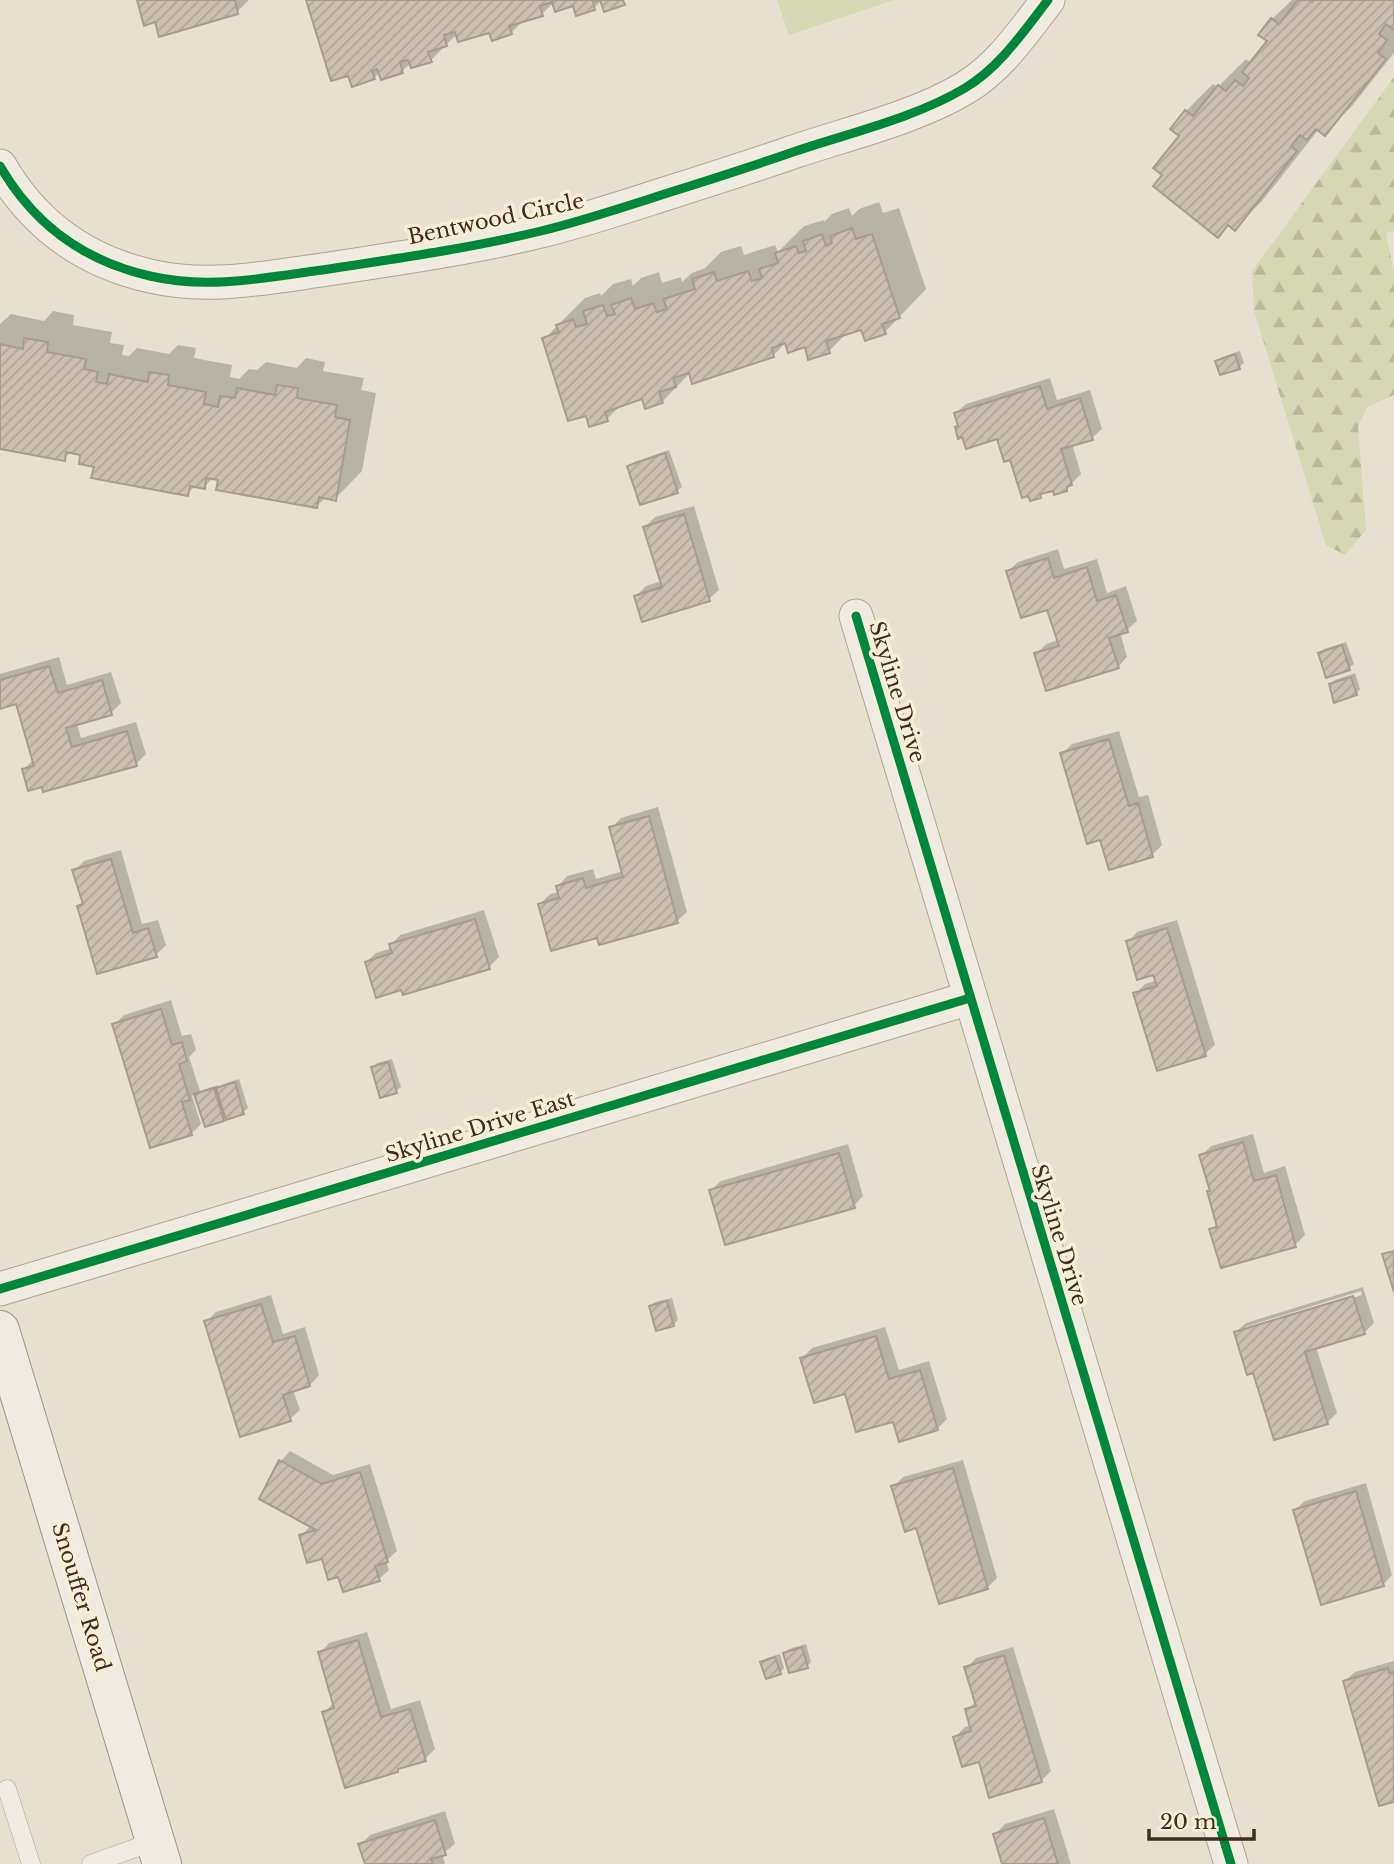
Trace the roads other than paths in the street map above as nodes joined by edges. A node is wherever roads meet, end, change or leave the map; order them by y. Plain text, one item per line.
1 (1048, 0) edge
2 (0, 166) edge
3 (856, 616) dead end
4 (970, 998) junction
5 (0, 1289) edge
6 (0, 1330) edge
7 (7, 1789) dead end
8 (159, 1852) edge
9 (31, 1864) edge
10 (91, 1864) edge
11 (1231, 1864) edge

1 - 2 street, Bentwood Circle
3 - 4 street, Skyline Drive
4 - 5 street, Skyline Drive East
4 - 11 street, Skyline Drive
6 - 8 main road, Snouffer Road
7 - 9 lane
8 - 10 lane

